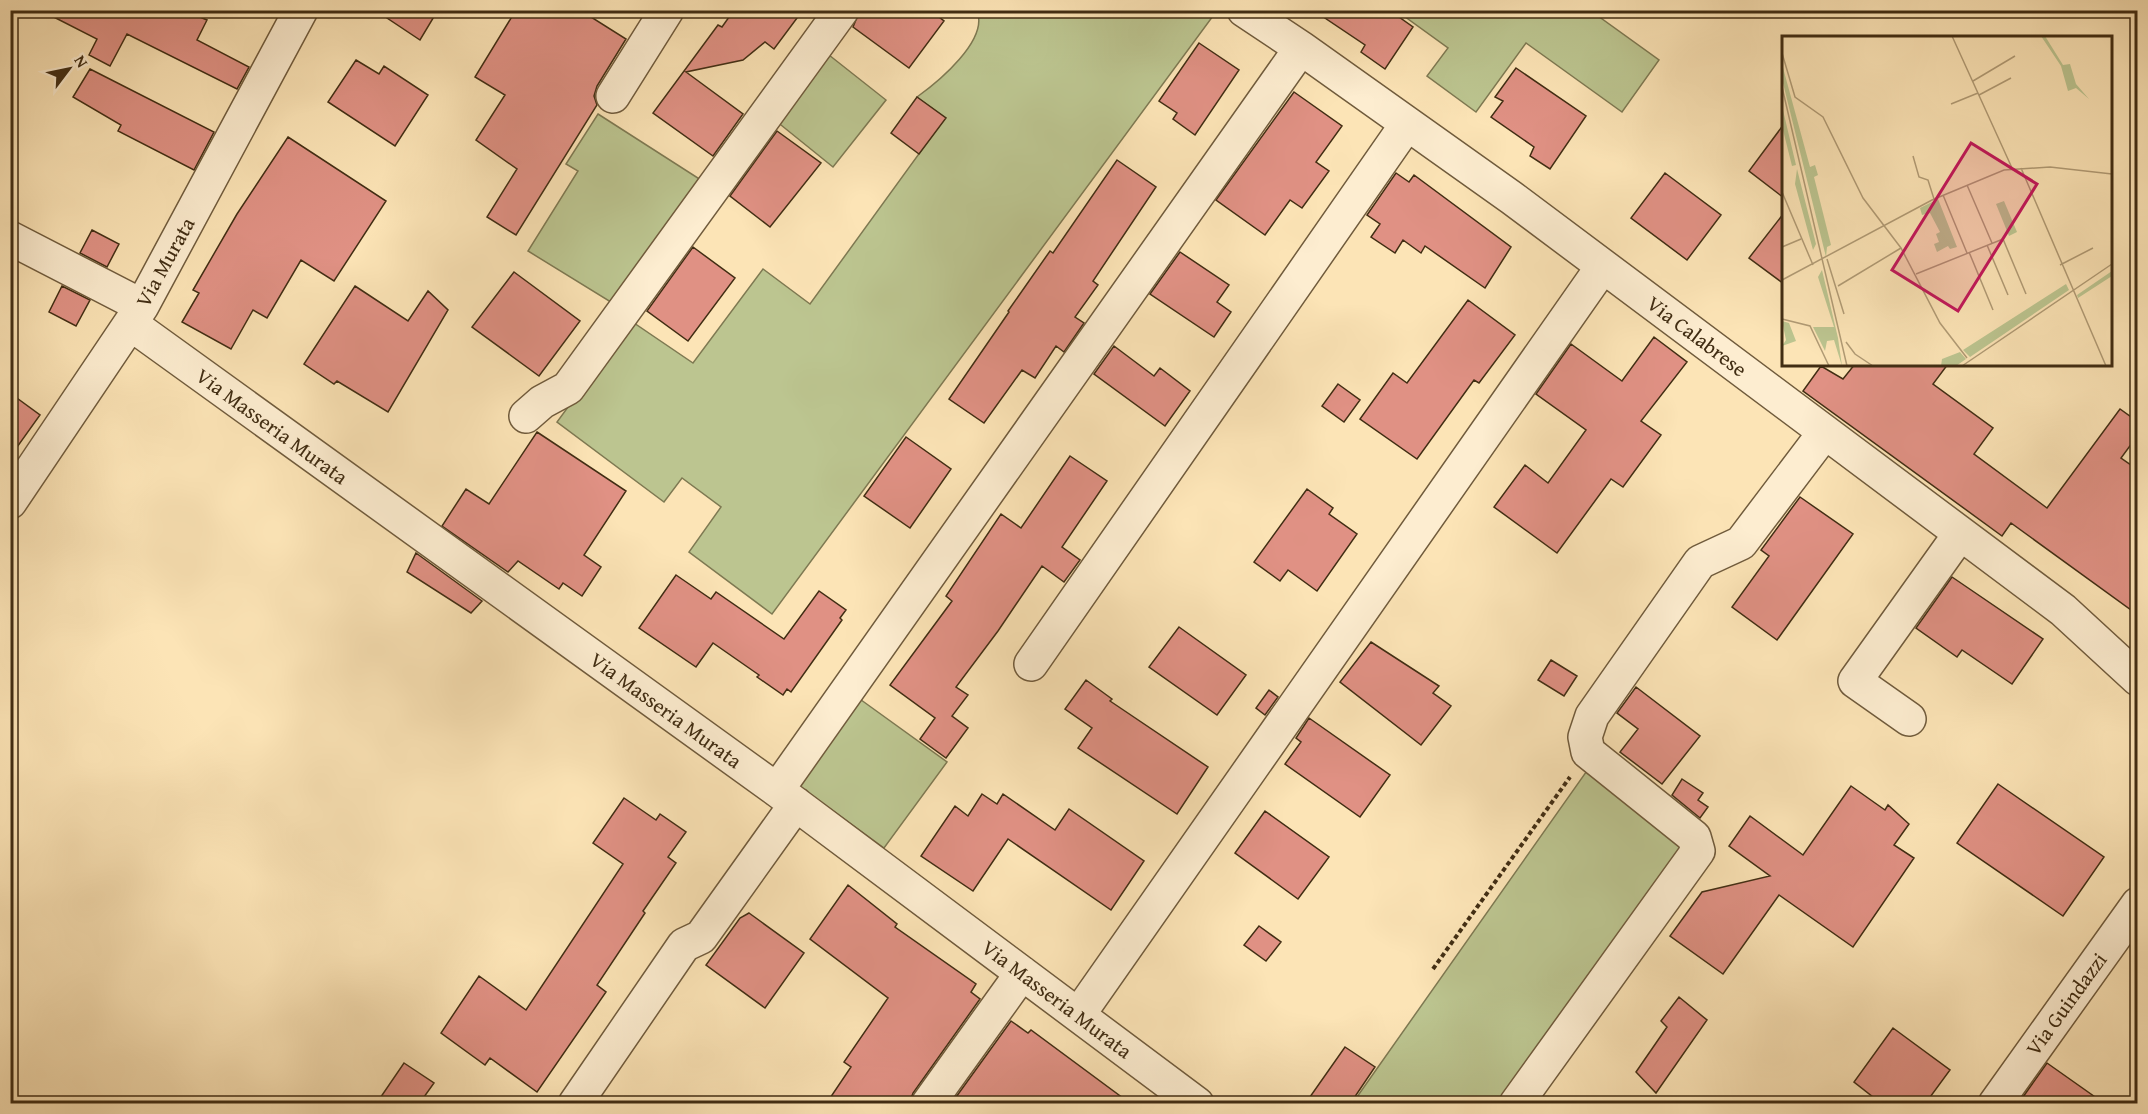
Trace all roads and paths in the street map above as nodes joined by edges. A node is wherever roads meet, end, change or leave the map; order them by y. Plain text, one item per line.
1 (301, 10) edge
2 (667, 10) edge
3 (842, 10) edge
4 (1244, 10) edge
5 (1301, 48) junction
6 (613, 96) dead end
7 (1407, 124) junction
8 (10, 238) edge
9 (1604, 266) junction
10 (136, 315) junction
11 (526, 416) dead end
12 (1825, 432) junction
13 (10, 502) edge
14 (1960, 534) junction
15 (1030, 664) dead end
16 (2138, 679) edge
17 (1908, 719) dead end
18 (1588, 752) junction
19 (786, 797) junction
20 (2138, 904) edge
21 (1434, 969) dead end
22 (1022, 973) junction
23 (1079, 1014) junction
24 (575, 1104) edge
25 (928, 1104) edge
26 (1197, 1104) edge
27 (1516, 1104) edge
28 (1995, 1104) edge

1 - 10 street, Via Murata
2 - 6 street
3 - 11 street
4 - 5 street, Via Calabrese
5 - 7 street, Via Calabrese
5 - 19 street
7 - 9 street, Via Calabrese
7 - 15 street
8 - 10 street, Via Masseria Murata
9 - 12 street, Via Calabrese
9 - 23 street
10 - 13 street, Via Murata
10 - 19 street, Via Masseria Murata
12 - 14 street, Via Calabrese
12 - 18 street
14 - 16 street, Via Calabrese
14 - 17 street
18 - 21 path
18 - 27 street
19 - 22 street, Via Masseria Murata
19 - 24 street
20 - 28 street, Via Guindazzi
22 - 23 street, Via Masseria Murata
22 - 25 street
23 - 26 street, Via Masseria Murata

